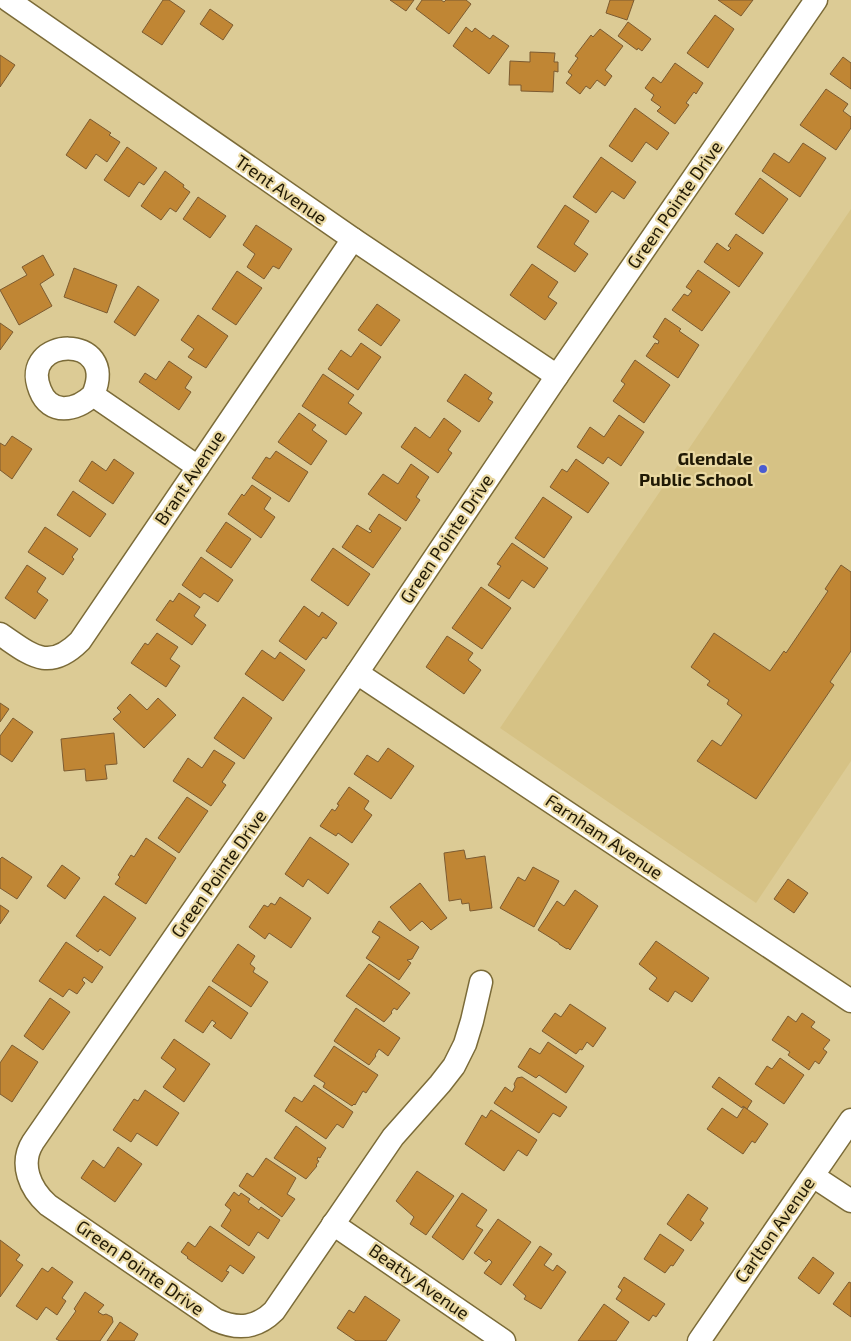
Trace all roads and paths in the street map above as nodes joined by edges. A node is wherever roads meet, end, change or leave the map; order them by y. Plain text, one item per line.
1 (8, 0) edge
2 (816, 0) edge
3 (353, 240) junction
4 (557, 376) junction
5 (93, 396) dead end
6 (198, 467) junction
7 (0, 634) edge
8 (357, 673) junction
9 (481, 982) dead end
10 (851, 1001) edge
11 (851, 1120) edge
12 (813, 1176) junction
13 (851, 1201) edge
14 (333, 1224) junction
15 (504, 1341) edge
16 (699, 1341) edge

1 - 3 street, Trent Avenue
2 - 4 street, Green Pointe Drive
3 - 4 street, Trent Avenue
3 - 6 street, Brant Avenue
4 - 8 street, Green Pointe Drive
5 - 6 street
6 - 7 street, Brant Avenue
8 - 10 street, Farnham Avenue
8 - 14 street, Green Pointe Drive
9 - 14 street, Green Pointe Drive
11 - 12 street, Carlton Avenue
12 - 13 street
12 - 16 street, Carlton Avenue
14 - 15 street, Beatty Avenue

